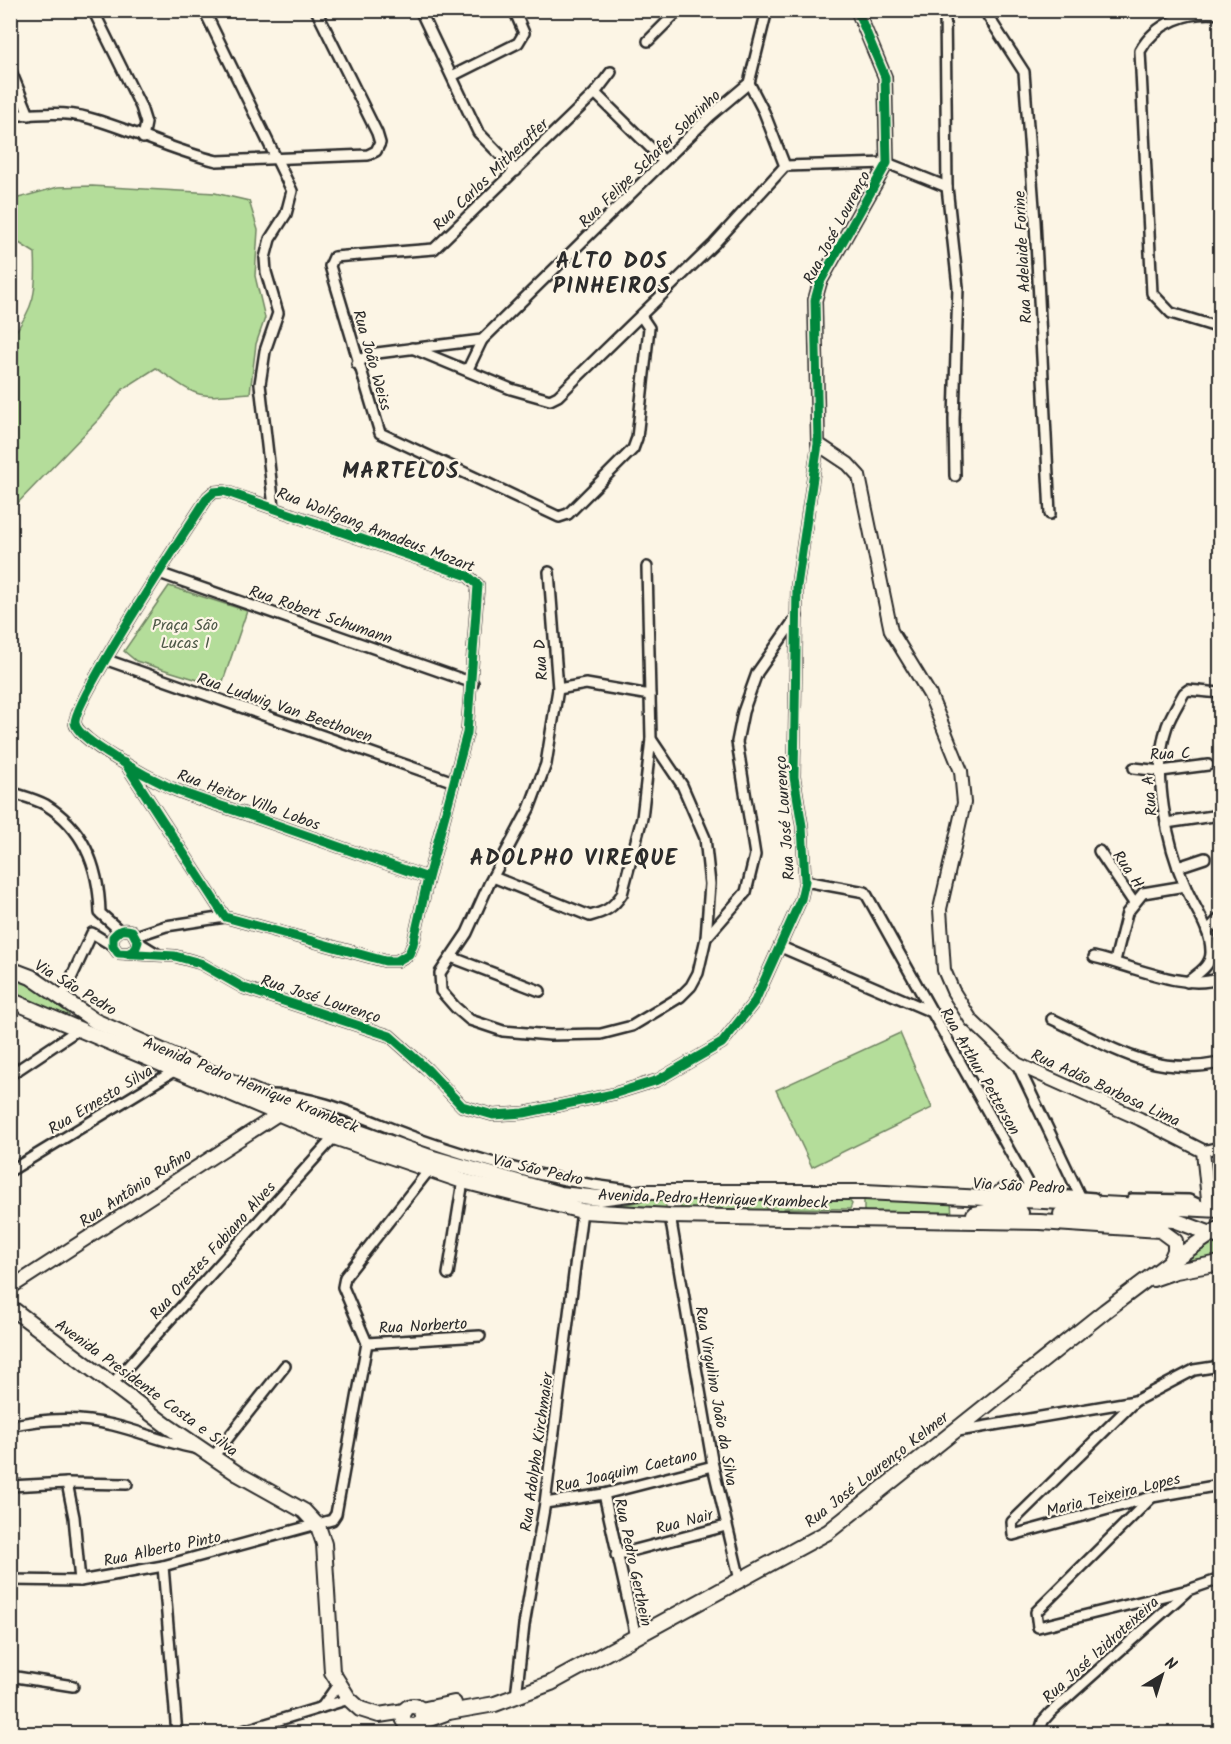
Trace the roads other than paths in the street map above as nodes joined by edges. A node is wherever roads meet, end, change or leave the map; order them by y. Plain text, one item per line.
1 (93, 10) edge
2 (204, 10) edge
3 (316, 10) edge
4 (420, 10) edge
5 (514, 10) edge
6 (679, 10) edge
7 (767, 10) edge
8 (857, 10) edge
9 (945, 10) edge
10 (984, 10) edge
11 (1221, 14) edge
12 (648, 41) dead end
13 (10, 69) edge
14 (611, 72) dead end
15 (452, 76) junction
16 (749, 83) junction
17 (595, 93) junction
18 (29, 115) junction
19 (10, 116) edge
20 (143, 138) junction
21 (277, 159) junction
22 (664, 161) junction
23 (887, 163) junction
24 (785, 166) junction
25 (516, 171) junction
26 (947, 187) junction
27 (334, 257) joint
28 (641, 316) junction
29 (1221, 328) edge
30 (482, 340) junction
31 (445, 345) junction
32 (412, 348) junction
33 (440, 358) junction
34 (357, 364) junction
35 (468, 369) junction
36 (818, 444) junction
37 (955, 476) dead end
38 (274, 507) junction
39 (1050, 514) dead end
40 (647, 567) dead end
41 (549, 572) dead end
42 (159, 573) junction
43 (797, 616) junction
44 (107, 660) junction
45 (473, 683) junction
46 (558, 688) junction
47 (1221, 693) edge
48 (650, 695) junction
49 (75, 723) joint
50 (651, 739) junction
51 (125, 763) junction
52 (1208, 765) dead end
53 (1134, 768) dead end
54 (1161, 771) junction
55 (454, 782) junction
56 (10, 792) edge
57 (1221, 815) edge
58 (1166, 823) junction
59 (1099, 851) dead end
60 (1205, 858) dead end
61 (1178, 867) junction
62 (493, 877) junction
63 (428, 878) junction
64 (805, 881) junction
65 (1185, 886) junction
66 (1134, 903) junction
67 (100, 913) junction
68 (225, 917) junction
69 (1221, 918) edge
70 (119, 930) junction
71 (1207, 931) junction
72 (93, 933) junction
73 (706, 938) junction
74 (137, 939) junction
75 (113, 946) junction
76 (781, 947) junction
77 (127, 954) junction
78 (161, 956) junction
79 (451, 957) junction
80 (1094, 957) dead end
81 (1115, 962) junction
82 (11, 969) edge
83 (1221, 978) edge
84 (1187, 982) junction
85 (540, 991) dead end
86 (10, 1000) edge
87 (61, 1000) junction
88 (932, 1012) junction
89 (1052, 1019) dead end
90 (79, 1029) junction
91 (1221, 1063) edge
92 (1017, 1064) junction
93 (174, 1071) junction
94 (10, 1075) edge
95 (277, 1115) junction
96 (334, 1137) junction
97 (1221, 1147) edge
98 (1203, 1151) junction
99 (429, 1170) junction
100 (10, 1171) edge
101 (463, 1181) junction
102 (750, 1192) junction
103 (848, 1192) junction
104 (1033, 1193) junction
105 (1080, 1196) junction
106 (990, 1200) junction
107 (1215, 1210) edge
108 (582, 1211) junction
109 (670, 1216) junction
110 (783, 1217) junction
111 (956, 1220) junction
112 (1218, 1233) edge
113 (1170, 1262) junction
114 (1221, 1263) edge
115 (448, 1274) dead end
116 (1143, 1283) junction
117 (10, 1288) edge
118 (10, 1307) edge
119 (480, 1336) dead end
120 (367, 1343) junction
121 (285, 1366) dead end
122 (1221, 1366) edge
123 (113, 1383) junction
124 (1135, 1401) junction
125 (10, 1426) edge
126 (952, 1432) junction
127 (208, 1454) junction
128 (713, 1466) junction
129 (67, 1483) junction
130 (127, 1484) dead end
131 (1221, 1485) edge
132 (10, 1486) edge
133 (604, 1494) junction
134 (1152, 1497) junction
135 (545, 1503) junction
136 (318, 1526) junction
137 (726, 1526) junction
138 (616, 1555) junction
139 (163, 1566) junction
140 (1221, 1579) edge
141 (740, 1580) junction
142 (10, 1581) edge
143 (80, 1581) junction
144 (1188, 1590) junction
145 (636, 1637) junction
146 (10, 1676) edge
147 (339, 1683) junction
148 (73, 1686) dead end
149 (514, 1698) junction
150 (349, 1699) junction
151 (322, 1707) junction
152 (411, 1722) edge
153 (177, 1734) edge
154 (233, 1734) edge
155 (1039, 1734) edge

1 - 20 street
2 - 21 street
3 - 21 street
4 - 15 street
5 - 15 street
6 - 12 street
7 - 16 street
8 - 23 street, Rua José Lourenço
9 - 26 street
10 - 39 street, Rua Adelaide Forine
11 - 29 street
13 - 18 street
14 - 17 street, Rua Carlos Mitheroffer
15 - 25 street
16 - 22 street, Rua Felipe Schafer Sobrinho
16 - 24 street
17 - 22 street
17 - 25 street, Rua Carlos Mitheroffer
18 - 19 street
18 - 20 street
20 - 21 street
21 - 38 street
22 - 30 street, Rua Felipe Schafer Sobrinho
23 - 24 street
23 - 26 street
23 - 36 street, Rua José Lourenço
24 - 28 street
25 - 27 street, Rua Carlos Mitheroffer
26 - 37 street
27 - 34 street, Rua João Weiss
28 - 34 street, Rua João Weiss
28 - 35 street
30 - 31 street
30 - 35 street, Rua Felipe Schafer Sobrinho
31 - 32 street
31 - 33 street
32 - 33 street
32 - 34 street
33 - 35 street
36 - 43 street, Rua José Lourenço
36 - 92 street, Rua Adão Barbosa Lima
38 - 42 street, Rua Wolfgang Amadeus Mozart
38 - 45 street, Rua Wolfgang Amadeus Mozart
40 - 48 street
41 - 46 street, Rua D
42 - 44 street, Rua Wolfgang Amadeus Mozart
42 - 45 street, Rua Robert Schumann
43 - 64 street, Rua José Lourenço
43 - 73 street
44 - 49 street, Rua Wolfgang Amadeus Mozart
44 - 55 street, Rua Ludwig Van Beethoven
45 - 55 street, Rua Wolfgang Amadeus Mozart
46 - 48 street, Rua D
46 - 62 street
47 - 54 street, Rua A
48 - 50 street
49 - 51 street, Rua Heitor Villa Lobos
50 - 62 street
50 - 73 street
51 - 63 street, Rua Heitor Villa Lobos
51 - 68 street
52 - 54 street, Rua C
53 - 54 street, Rua C
54 - 58 street, Rua A
55 - 63 street, Rua Wolfgang Amadeus Mozart
56 - 67 street
57 - 58 street
58 - 61 street, Rua A
59 - 66 street, Rua H
60 - 61 street
61 - 65 street, Rua A
62 - 79 street
63 - 68 street, Rua Wolfgang Amadeus Mozart
64 - 76 street, Rua José Lourenço
64 - 88 street
65 - 66 street
65 - 71 street, Rua A
66 - 81 street
67 - 70 street
67 - 72 street
68 - 74 street, Rua Wolfgang Amadeus Mozart
69 - 71 street
70 - 74 street
70 - 75 street
71 - 84 street
72 - 75 street
72 - 87 street
73 - 79 street
74 - 77 street
74 - 78 street, Rua José Lourenço
75 - 77 street
76 - 78 street, Rua José Lourenço
76 - 88 street, Rua Arthur Petterson
77 - 78 street, Rua José Lourenço
79 - 85 street
80 - 81 street
81 - 84 street
82 - 87 main road, Via São Pedro
83 - 84 street
86 - 90 main road, Avenida Pedro Henrique Krambeck
87 - 102 main road, Via São Pedro
88 - 104 street, Rua Arthur Petterson
89 - 91 street
90 - 93 main road, Avenida Pedro Henrique Krambeck
90 - 94 street
92 - 98 street, Rua Adão Barbosa Lima
92 - 105 street
93 - 95 main road, Avenida Pedro Henrique Krambeck
93 - 100 street, Rua Ernesto Silva
95 - 96 main road, Avenida Pedro Henrique Krambeck
95 - 117 street, Rua Antônio Rufino
96 - 99 main road, Avenida Pedro Henrique Krambeck
96 - 123 street, Rua Orestes Fabiano Alves
97 - 98 street
98 - 107 street
99 - 101 main road, Avenida Pedro Henrique Krambeck
99 - 120 street
101 - 108 main road, Avenida Pedro Henrique Krambeck
101 - 115 street
102 - 103 main road, Via São Pedro
102 - 109 main road
103 - 106 main road, Via São Pedro
103 - 110 main road
104 - 105 street
104 - 106 main road
105 - 107 street
106 - 107 main road, Via São Pedro
108 - 109 main road, Avenida Pedro Henrique Krambeck
108 - 135 street, Rua Adolpho Kirchmaier
109 - 110 main road, Avenida Pedro Henrique Krambeck
109 - 128 street, Rua Virgulino João da Silva
110 - 111 main road, Avenida Pedro Henrique Krambeck
111 - 112 main road, Via São Pedro
111 - 113 main road, Avenida Pedro Henrique Krambeck
112 - 113 main road, Rua José Lourenço Kelmer
113 - 116 main road, Rua José Lourenço Kelmer
114 - 116 main road, Rua José Lourenço Kelmer
116 - 126 main road, Rua José Lourenço Kelmer
118 - 123 main road, Avenida Presidente Costa e Silva
119 - 120 street, Rua Norberto
120 - 136 street
121 - 127 street
122 - 124 street
123 - 127 main road, Avenida Presidente Costa e Silva
124 - 126 street
124 - 134 street, Maria Teixeira Lopes
125 - 127 street
126 - 141 main road, Rua José Lourenço Kelmer
127 - 136 main road, Avenida Presidente Costa e Silva
128 - 133 street, Rua Joaquim Caetano
128 - 137 street, Rua Virgulino João da Silva
129 - 130 street
129 - 132 street
129 - 143 street
131 - 134 street, Maria Teixeira Lopes
133 - 135 street, Rua Joaquim Caetano
133 - 138 street, Rua Pedro Gerthein
134 - 144 street
135 - 149 street, Rua Adolpho Kirchmaier
136 - 139 street, Rua Alberto Pinto
136 - 147 main road
137 - 138 street, Rua Nair
137 - 141 street, Rua Virgulino João da Silva
138 - 145 street, Rua Pedro Gerthein
139 - 143 street, Rua Alberto Pinto
139 - 153 street
140 - 144 street
141 - 145 main road, Rua José Lourenço Kelmer
142 - 143 street, Rua Alberto Pinto
144 - 155 street, Rua José Izidroteixeira
145 - 149 main road, Rua José Lourenço Kelmer
146 - 148 street
147 - 150 main road
147 - 151 street
149 - 152 main road, Rua José Lourenço Kelmer
150 - 151 street
150 - 152 main road
151 - 154 street

